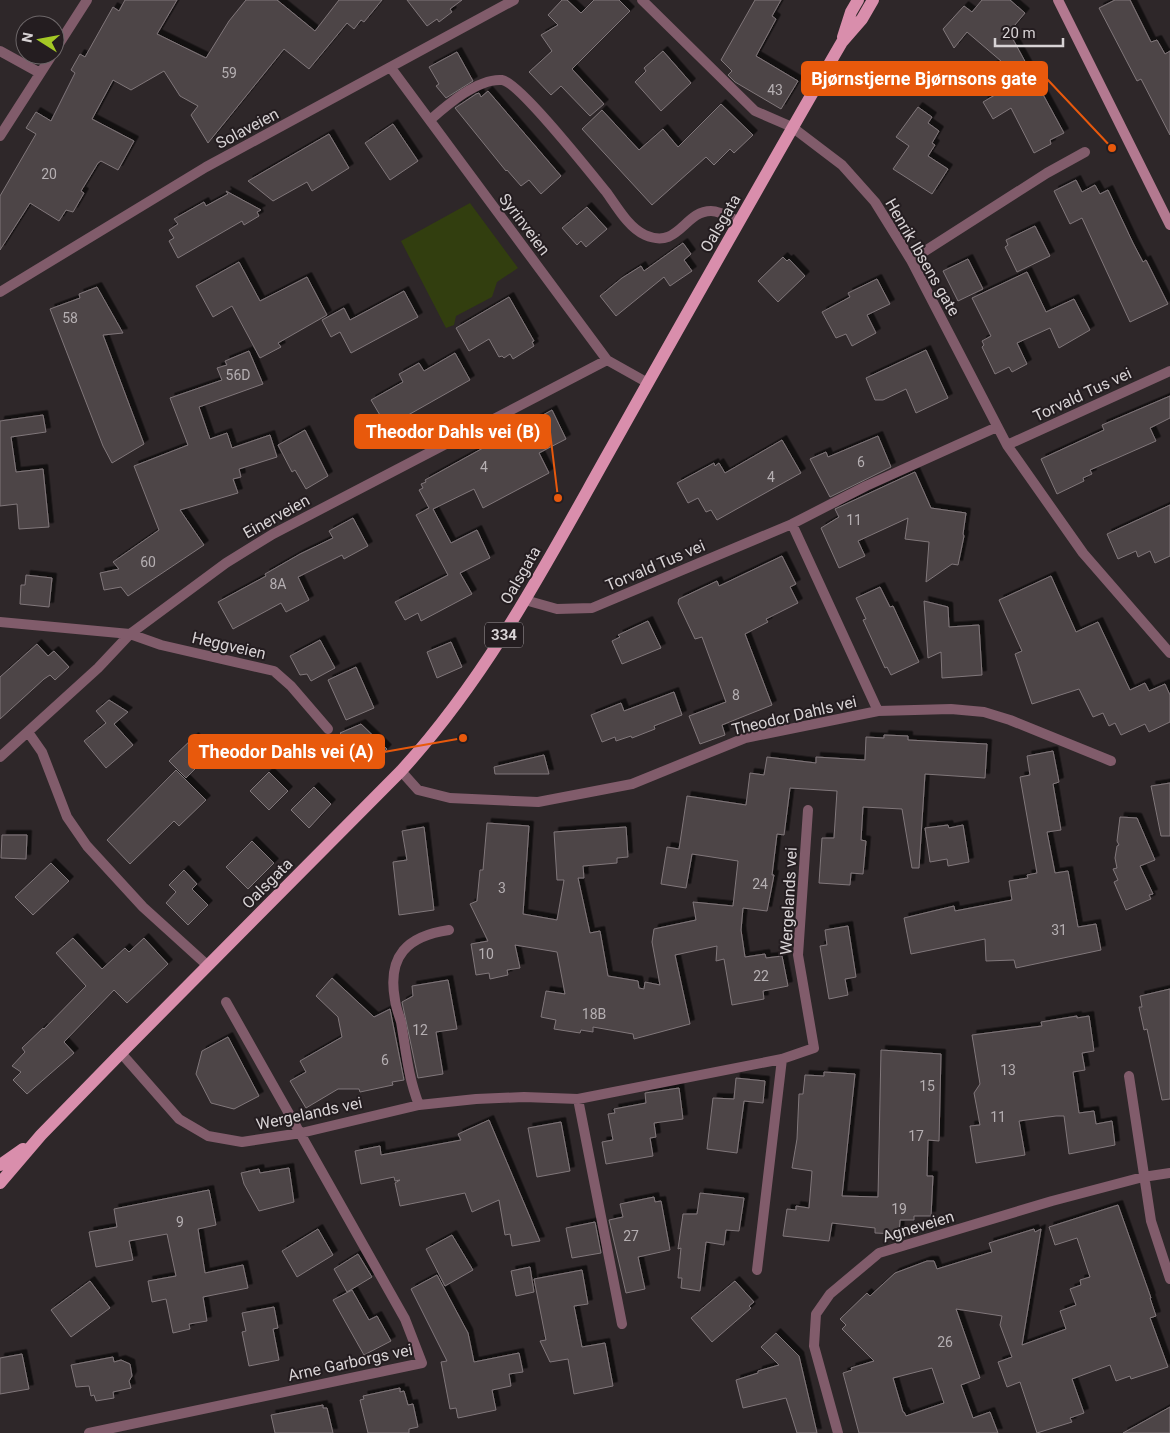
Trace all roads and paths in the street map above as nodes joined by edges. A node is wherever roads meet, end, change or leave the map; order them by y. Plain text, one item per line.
1 (87, 0) edge
2 (514, 0) edge
3 (642, 0) edge
4 (858, 0) edge
5 (873, 0) edge
6 (1058, 0) edge
7 (65, 34) edge
8 (842, 42) junction
9 (0, 50) edge
10 (45, 65) edge
11 (391, 68) junction
12 (40, 73) junction
13 (430, 120) junction
14 (792, 127) junction
15 (0, 136) edge
16 (1085, 152) dead end
17 (739, 222) junction
18 (1170, 225) edge
19 (911, 260) junction
20 (0, 292) edge
21 (607, 360) junction
22 (1170, 371) edge
23 (648, 383) junction
24 (996, 427) junction
25 (1007, 445) junction
26 (792, 524) junction
27 (525, 600) junction
28 (0, 622) edge
29 (130, 634) junction
30 (1170, 653) edge
31 (878, 711) junction
32 (328, 730) dead end
33 (28, 732) junction
34 (0, 757) edge
35 (1111, 762) dead end
36 (401, 772) junction
37 (808, 810) dead end
38 (449, 930) dead end
39 (207, 965) junction
40 (226, 1002) dead end
41 (121, 1053) junction
42 (782, 1059) junction
43 (1129, 1076) dead end
44 (578, 1099) junction
45 (418, 1105) junction
46 (301, 1133) junction
47 (41, 1136) junction
48 (0, 1165) edge
49 (1170, 1173) edge
50 (1143, 1177) junction
51 (0, 1183) edge
52 (757, 1270) dead end
53 (1170, 1279) edge
54 (622, 1324) dead end
55 (89, 1433) edge
56 (838, 1433) edge

1 - 7 street
2 - 11 street, Solaveien
3 - 14 street, Henrik Ibsens gate
4 - 8 main road, Oalsgata / 334
5 - 8 main road, Oalsgata / 334
6 - 18 main road
8 - 14 main road, Oalsgata / 334
9 - 12 street
10 - 12 street
11 - 13 street, Syrinveien
11 - 20 street, Solaveien
12 - 15 street
13 - 17 street
13 - 21 street, Syrinveien
14 - 17 main road, Oalsgata / 334
14 - 19 street, Henrik Ibsens gate
16 - 19 street
17 - 23 main road, Oalsgata / 334
19 - 24 street, Henrik Ibsens gate
21 - 23 street, Syrinveien
21 - 29 street, Einerveien
22 - 25 street, Torvald Tus vei
23 - 27 main road, Oalsgata / 334
24 - 25 street, Henrik Ibsens gate
24 - 26 street, Torvald Tus vei
25 - 30 street, Henrik Ibsens gate
26 - 27 street, Torvald Tus vei
26 - 31 street
27 - 36 main road, Oalsgata / 334
28 - 29 street, Heggveien
29 - 32 street, Heggveien
29 - 33 street, Einerveien
31 - 35 street, Theodor Dahls vei
31 - 36 street, Theodor Dahls vei
33 - 34 street, Einerveien
33 - 39 street
36 - 39 main road, Oalsgata / 334
37 - 42 street, Wergelands vei
38 - 45 street
39 - 41 main road, Oalsgata / 334
40 - 46 street
41 - 46 street, Wergelands vei
41 - 47 main road, Oalsgata / 334
42 - 44 street, Wergelands vei
42 - 52 street
43 - 50 street
44 - 45 street, Wergelands vei
44 - 54 street
45 - 46 street, Wergelands vei
46 - 55 street, Arne Garborgs vei
47 - 48 main road, Oalsgata / 334
47 - 51 main road, Oalsgata / 334
49 - 50 street, Agneveien
50 - 53 street
50 - 56 street, Agneveien

